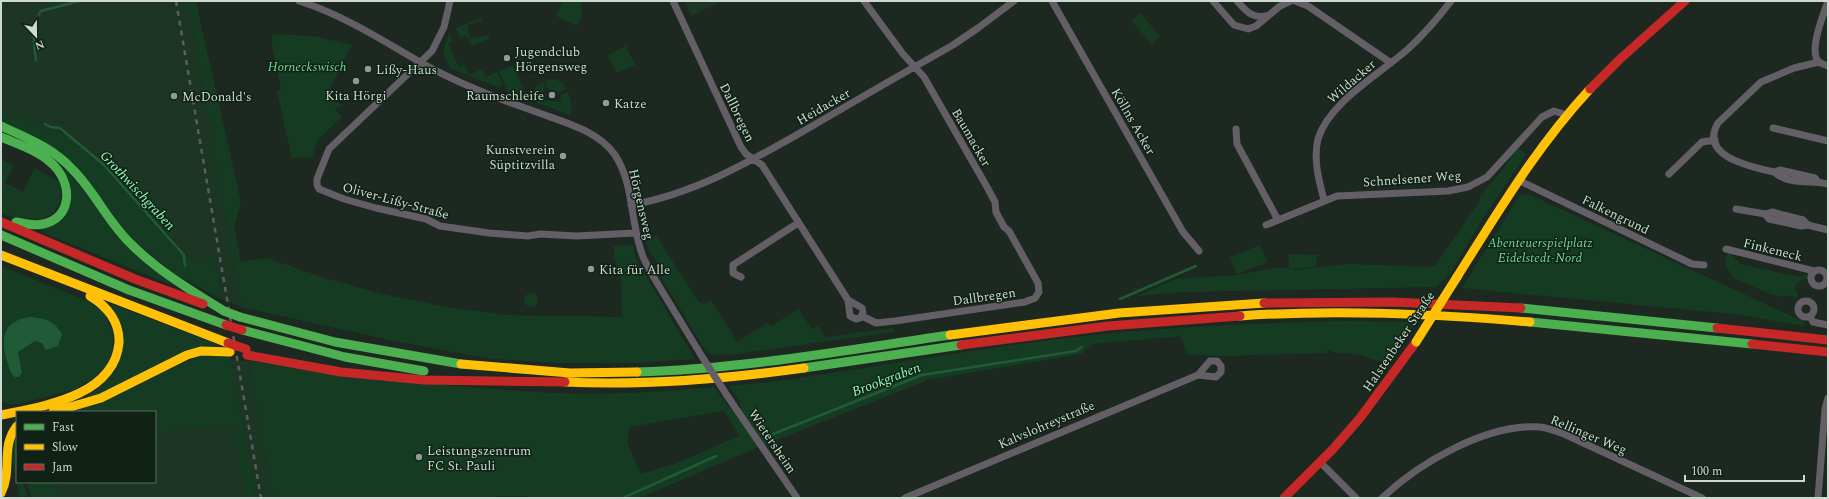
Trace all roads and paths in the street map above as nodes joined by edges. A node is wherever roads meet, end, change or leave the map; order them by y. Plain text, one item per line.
1 (299, 1) edge
2 (450, 1) edge
3 (672, 1) edge
4 (864, 1) edge
5 (1014, 1) edge
6 (1052, 1) edge
7 (1212, 1) edge
8 (1237, 1) edge
9 (1291, 1) edge
10 (1296, 1) edge
11 (1451, 1) edge
12 (1685, 1) edge
13 (1828, 3) edge
14 (1269, 15) junction
15 (1819, 62) junction
16 (421, 63) junction
17 (1391, 63) junction
18 (1828, 66) edge
19 (915, 67) junction
20 (1567, 115) junction
21 (1, 126) edge
22 (1236, 128) dead end
23 (1773, 128) dead end
24 (1, 137) edge
25 (1715, 140) junction
26 (1828, 141) edge
27 (754, 159) junction
28 (1669, 174) dead end
29 (1516, 183) junction
30 (1828, 184) edge
31 (1324, 200) junction
32 (631, 205) junction
33 (1736, 209) dead end
34 (1, 218) edge
35 (1278, 220) junction
36 (1, 222) edge
37 (798, 223) junction
38 (1266, 225) dead end
39 (1828, 230) edge
40 (635, 233) junction
41 (1, 235) edge
42 (1726, 250) dead end
43 (1199, 251) dead end
44 (1, 255) edge
45 (1704, 265) dead end
46 (1814, 271) junction
47 (1827, 271) edge
48 (741, 277) dead end
49 (70, 283) junction
50 (1038, 295) joint
51 (848, 300) junction
52 (224, 311) junction
53 (862, 316) junction
54 (1810, 316) dead end
55 (1828, 325) edge
56 (1828, 340) edge
57 (229, 348) junction
58 (1828, 352) edge
59 (1198, 375) dead end
60 (499, 380) junction
61 (728, 397) joint
62 (1828, 398) edge
63 (1, 407) edge
64 (19, 411) edge
65 (56, 411) edge
66 (16, 412) edge
67 (1, 415) edge
68 (16, 422) edge
69 (6, 425) dead end
70 (16, 427) edge
71 (1320, 462) junction
72 (1, 493) edge
73 (798, 498) edge
74 (905, 498) edge
75 (1284, 498) edge
76 (1356, 498) edge
77 (1382, 498) edge
78 (1702, 498) edge
79 (1818, 498) edge

1 - 16 street, Hörgensweg
2 - 16 street
3 - 27 street, Dallbregen
4 - 19 street, Baumacker
5 - 19 street, Heidacker
6 - 43 street, Köllns Acker
7 - 14 street
8 - 14 street
9 - 14 street
10 - 17 street
11 - 17 street, Wildacker
12 - 20 main road
13 - 15 street
15 - 18 street
15 - 25 street
16 - 32 street, Hörgensweg
16 - 40 street, Oliver-Lißy-Straße
17 - 31 street, Wildacker
19 - 27 street, Heidacker
19 - 50 street, Baumacker
20 - 29 main road
20 - 31 street, Schnelsener Weg
21 - 52 main road
22 - 35 street
23 - 26 street
24 - 34 main road
25 - 28 street
25 - 30 street
27 - 32 street, Heidacker
27 - 37 street, Dallbregen
29 - 45 street, Falkengrund
29 - 71 main road, Halstenbeker Straße, bridge
31 - 35 street
32 - 40 street, Hörgensweg
33 - 39 street
35 - 38 street
36 - 52 main road
37 - 48 street
37 - 51 street, Dallbregen
40 - 61 street, Hörgensweg, bridge
41 - 60 main road, bridge
42 - 46 street, Finkeneck
44 - 49 main road
46 - 47 street, Finkeneck
46 - 47 street, Finkeneck
49 - 57 main road
49 - 64 main road
50 - 53 street, Dallbregen
51 - 53 street, Dallbregen
51 - 53 street, Dallbregen
52 - 56 main road, bridge
54 - 55 street
57 - 60 main road, bridge
57 - 65 main road
58 - 60 main road
59 - 74 street, Kalvslohreystraße
61 - 73 street, Wietersheim
62 - 79 street
63 - 64 main road
66 - 67 main road
68 - 69 main road
70 - 72 main road
71 - 75 main road, Halstenbeker Straße
71 - 76 street
77 - 78 street, Rellinger Weg

